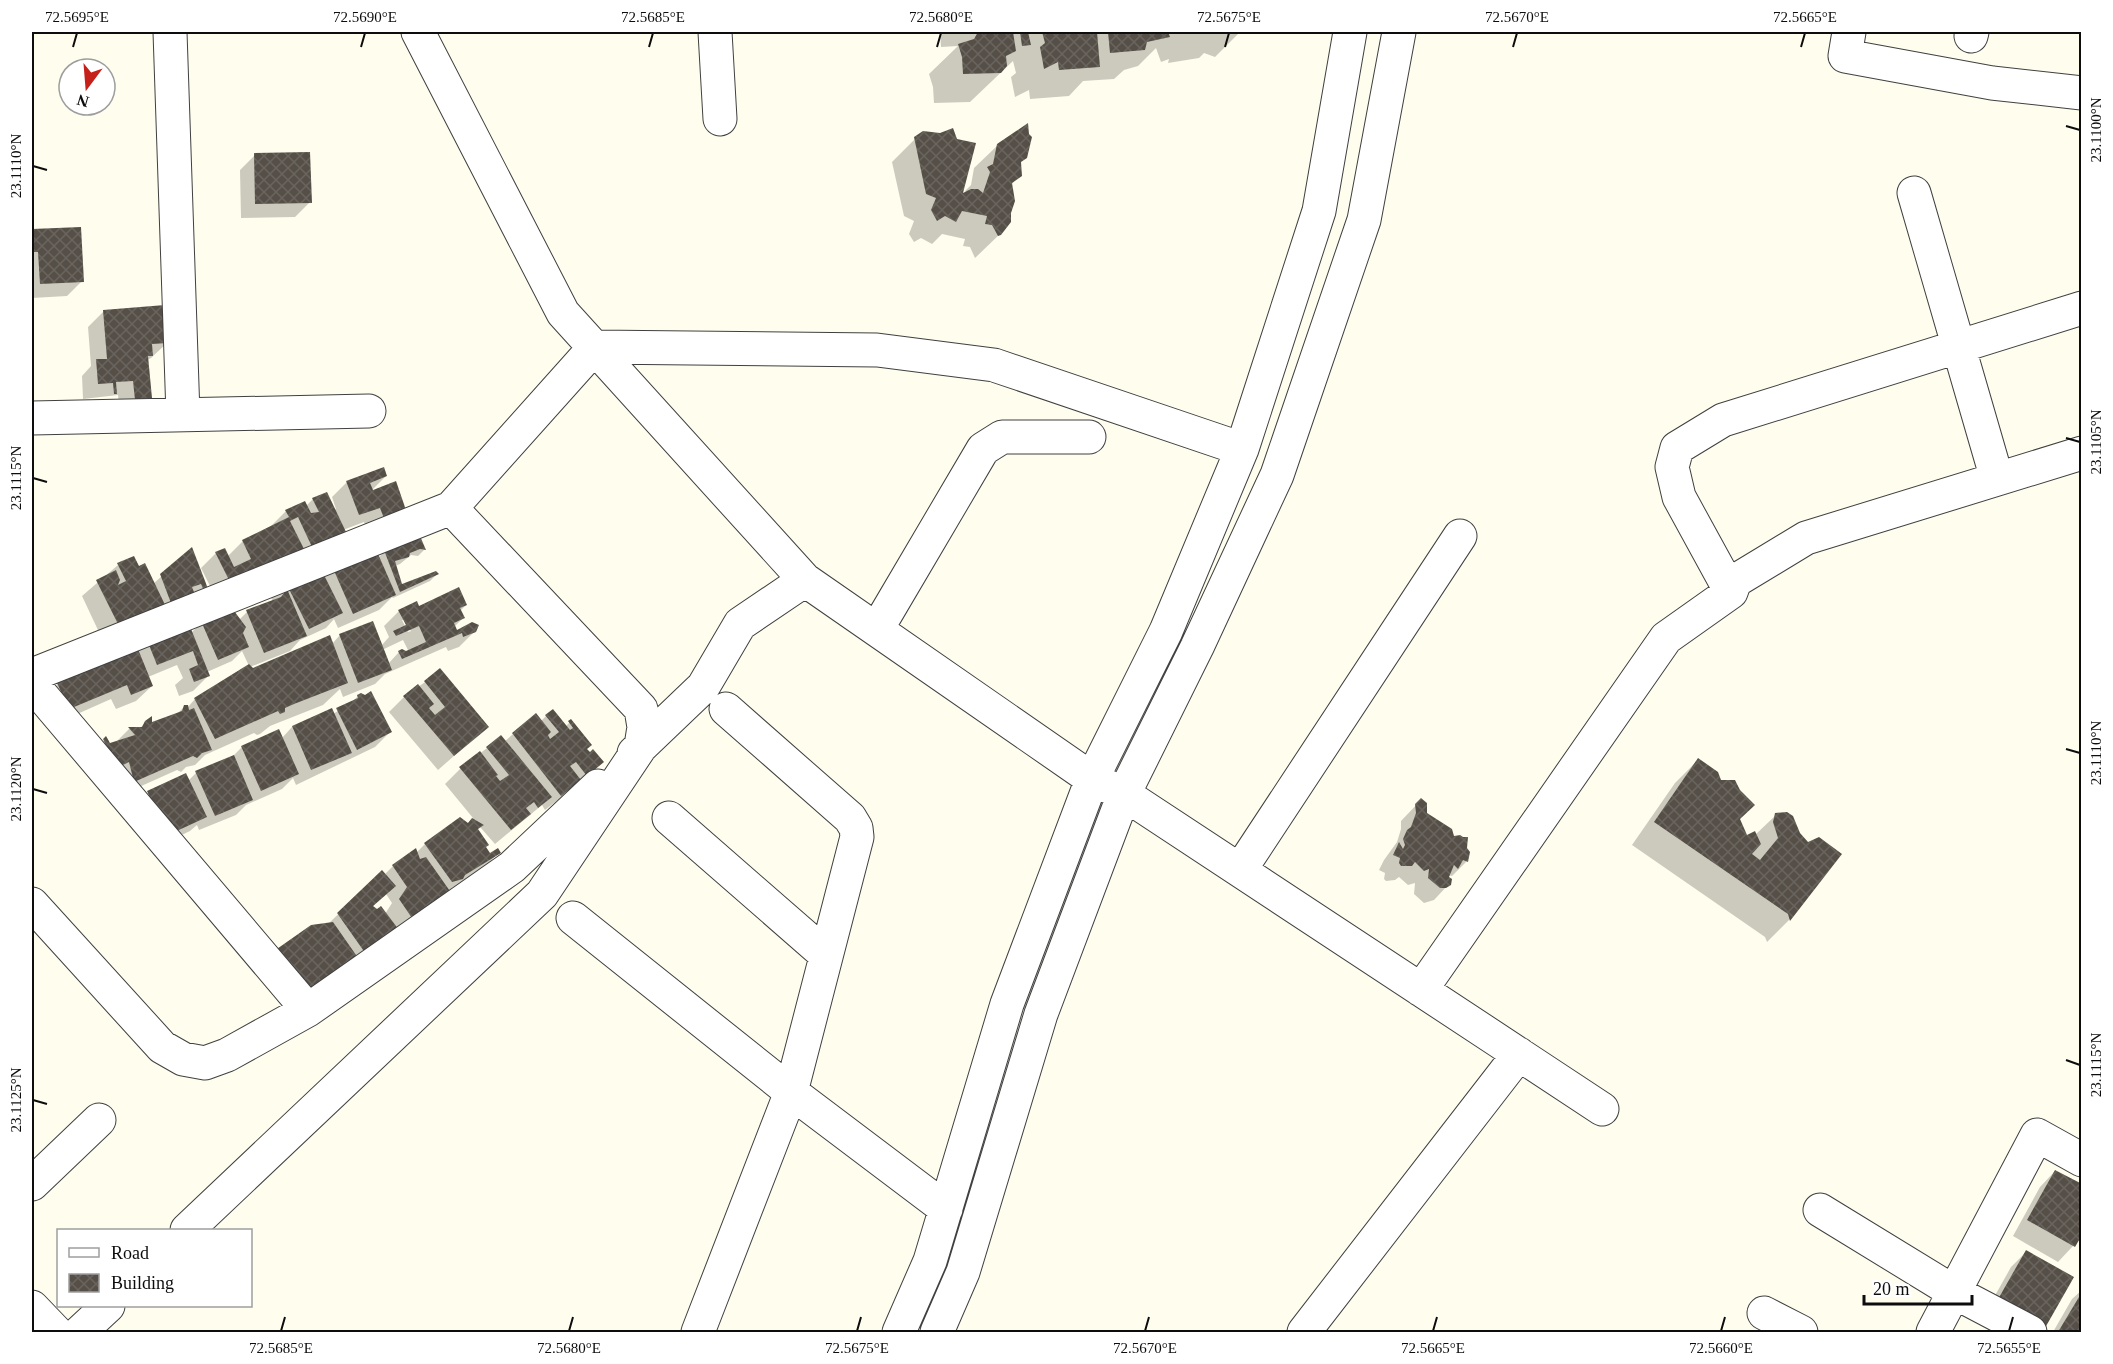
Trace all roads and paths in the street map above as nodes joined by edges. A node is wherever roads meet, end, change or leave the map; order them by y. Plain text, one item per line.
1 (170, 32) edge
2 (418, 32) edge
3 (715, 32) edge
4 (1350, 32) edge
5 (1400, 32) edge
6 (1849, 32) edge
7 (2082, 93) edge
8 (720, 119) dead end
9 (1914, 193) dead end
10 (2082, 308) edge
11 (595, 347) junction
12 (1959, 347) junction
13 (369, 411) dead end
14 (183, 415) junction
15 (32, 418) edge
16 (1089, 437) dead end
17 (1242, 449) junction
18 (2082, 453) edge
19 (1997, 479) junction
20 (451, 508) junction
21 (1460, 536) dead end
22 (805, 580) junction
23 (1731, 592) junction
24 (878, 630) junction
25 (32, 675) edge
26 (32, 684) edge
27 (726, 709) dead end
28 (641, 746) junction
29 (1092, 779) junction
30 (1124, 794) junction
31 (669, 818) dead end
32 (1240, 870) junction
33 (32, 904) edge
34 (573, 918) dead end
35 (826, 955) junction
36 (1421, 990) junction
37 (308, 1010) junction
38 (1519, 1054) junction
39 (790, 1092) junction
40 (1602, 1109) dead end
41 (99, 1120) dead end
42 (2081, 1158) edge
43 (32, 1184) edge
44 (946, 1209) junction
45 (1820, 1210) dead end
46 (188, 1229) edge
47 (1954, 1292) junction
48 (32, 1307) edge
49 (106, 1307) edge
50 (1764, 1313) dead end
51 (56, 1332) edge
52 (80, 1332) edge
53 (698, 1332) edge
54 (899, 1332) edge
55 (937, 1332) edge
56 (1304, 1332) edge
57 (1801, 1332) edge
58 (1933, 1332) edge
59 (2030, 1332) edge

1 - 14 street
2 - 11 street
3 - 8 street
4 - 17 street
5 - 30 street
6 - 7 street
9 - 12 street
10 - 12 street
11 - 17 street
11 - 20 street
11 - 22 street
12 - 19 street
12 - 23 street
13 - 14 street
14 - 15 street
16 - 24 street
17 - 29 street
18 - 19 street
19 - 23 street
20 - 25 street
20 - 28 street
21 - 32 street
22 - 24 street
22 - 28 street
23 - 36 street
24 - 29 street
26 - 37 street
27 - 35 street
28 - 37 street
28 - 46 street
29 - 30 street
29 - 44 street
30 - 32 street
30 - 55 street
31 - 35 street
32 - 36 street
33 - 37 street
34 - 39 street
35 - 39 street
36 - 38 street
38 - 40 street
38 - 56 street
39 - 44 street
39 - 53 street
41 - 43 street
42 - 47 street
44 - 54 street
45 - 47 street
47 - 58 street
47 - 59 street
48 - 51 street
49 - 52 street
50 - 57 street

